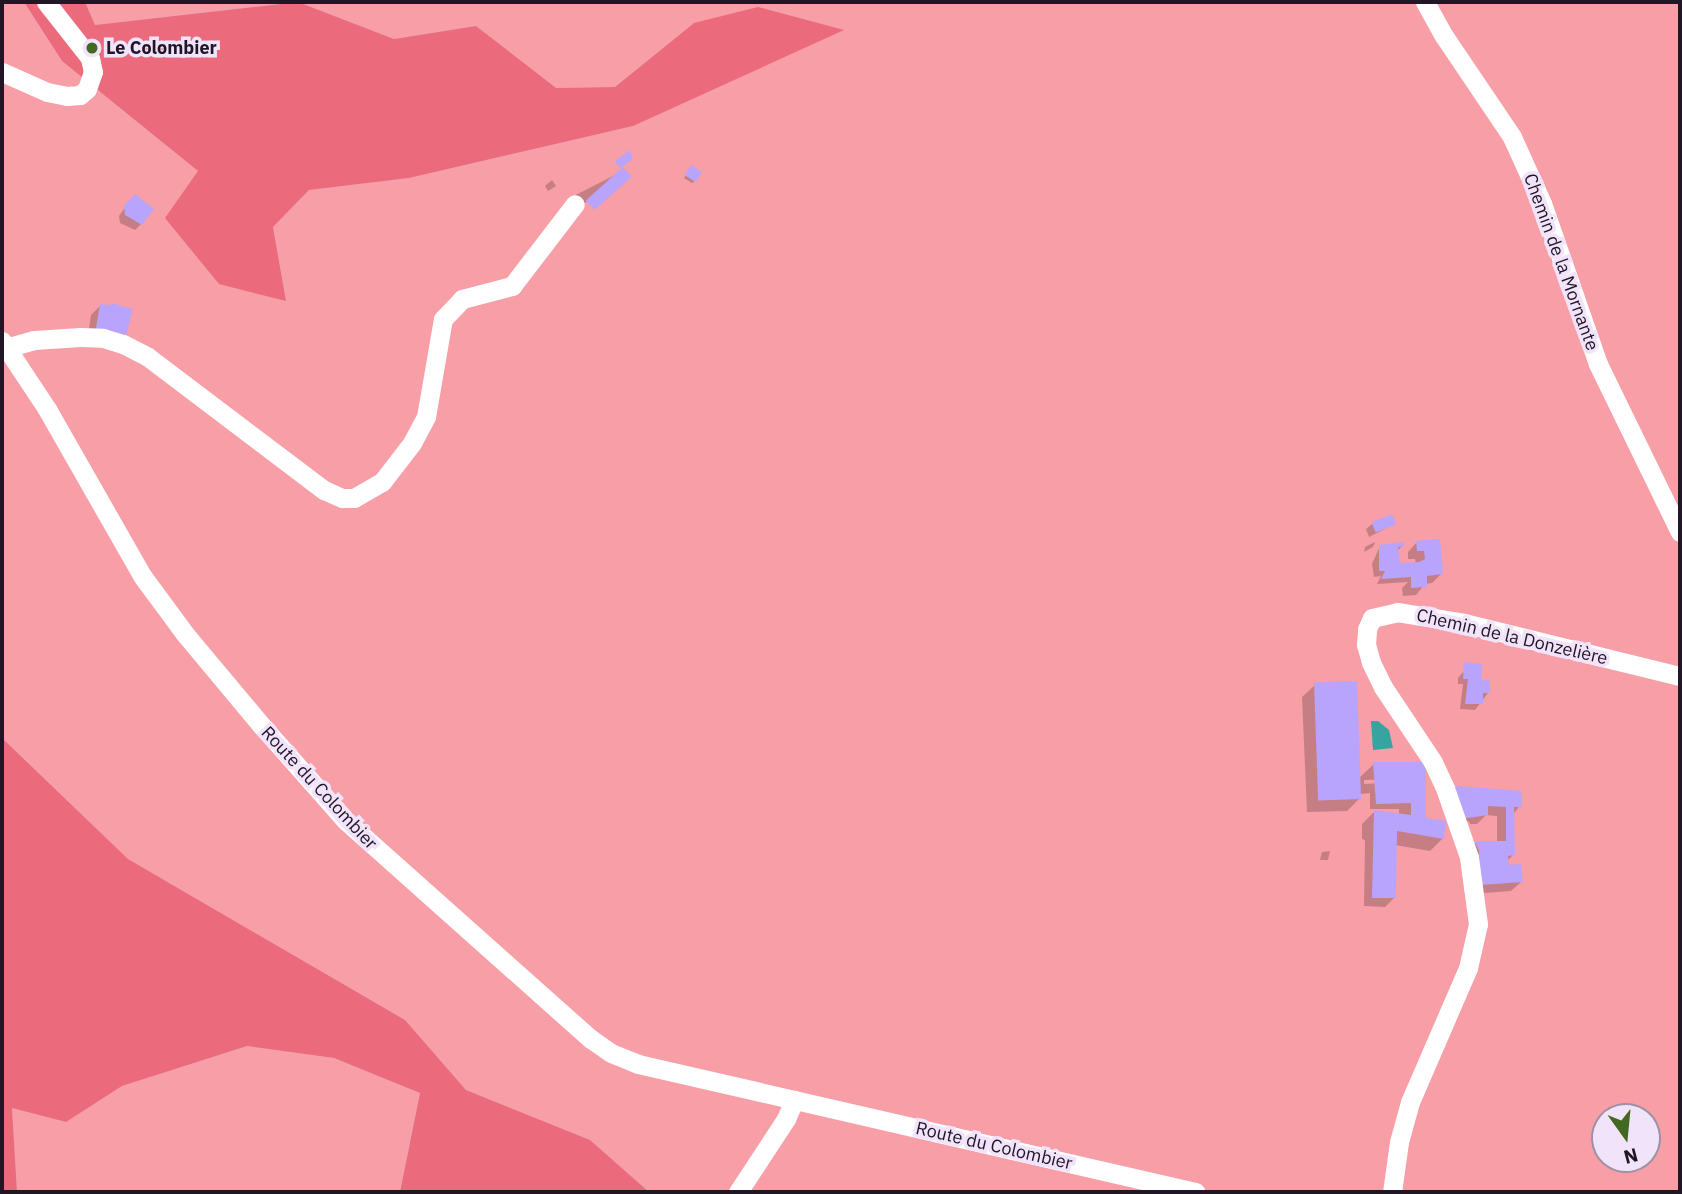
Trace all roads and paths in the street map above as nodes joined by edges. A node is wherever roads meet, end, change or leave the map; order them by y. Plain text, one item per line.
1 (46, 2) edge
2 (1425, 2) edge
3 (2, 72) edge
4 (575, 204) dead end
5 (4, 345) edge
6 (1680, 531) edge
7 (1680, 676) edge
8 (794, 1100) junction
9 (738, 1192) edge
10 (1195, 1192) edge
11 (1392, 1192) edge

1 - 3 street
2 - 6 street, Chemin de la Mornante
4 - 5 street, Route du Colombier
5 - 8 street, Route du Colombier
7 - 11 street, Chemin de la Donzelière
8 - 9 street
8 - 10 street, Route du Colombier

